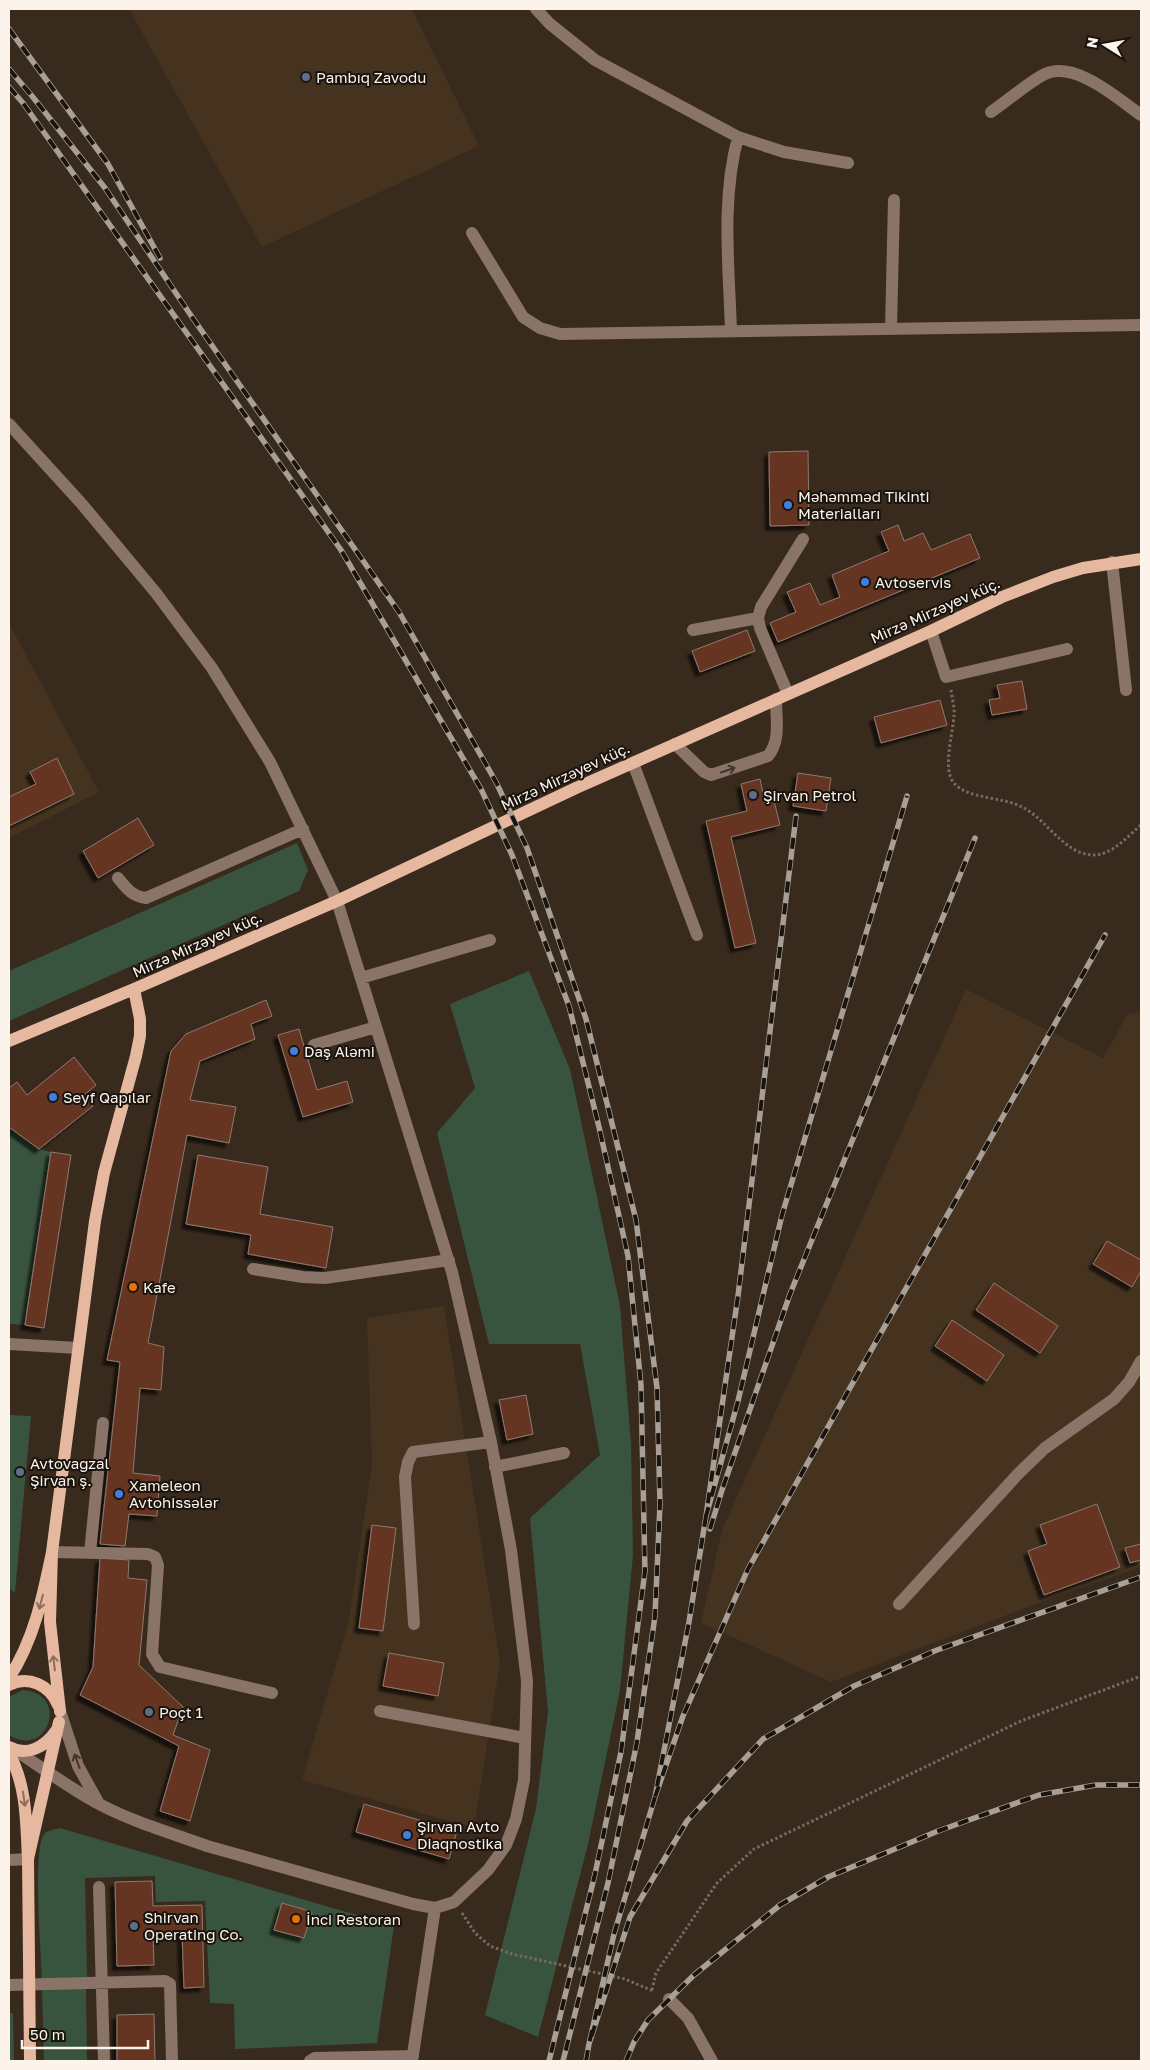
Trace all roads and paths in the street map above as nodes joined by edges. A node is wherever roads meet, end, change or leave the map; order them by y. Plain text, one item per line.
1 (536, 9) edge
2 (991, 112) dead end
3 (1141, 115) edge
4 (738, 137) junction
5 (848, 163) dead end
6 (894, 200) dead end
7 (472, 233) dead end
8 (1141, 325) edge
9 (891, 329) junction
10 (731, 331) junction
11 (9, 424) edge
12 (14, 440) edge
13 (803, 539) dead end
14 (1141, 558) edge
15 (1112, 562) junction
16 (758, 618) junction
17 (693, 630) dead end
18 (931, 631) junction
19 (1068, 649) dead end
20 (946, 677) junction
21 (1126, 690) dead end
22 (788, 694) junction
23 (776, 699) junction
24 (675, 744) junction
25 (633, 763) junction
26 (1141, 825) edge
27 (303, 829) junction
28 (118, 878) dead end
29 (336, 901) junction
30 (697, 934) dead end
31 (490, 940) dead end
32 (361, 978) junction
33 (134, 989) junction
34 (376, 1027) junction
35 (9, 1041) edge
36 (314, 1045) dead end
37 (449, 1260) junction
38 (253, 1269) dead end
39 (9, 1344) edge
40 (78, 1348) junction
41 (1141, 1361) edge
42 (103, 1423) dead end
43 (491, 1442) junction
44 (564, 1453) dead end
45 (496, 1467) junction
46 (52, 1552) junction
47 (90, 1553) junction
48 (899, 1604) dead end
49 (414, 1624) dead end
50 (1141, 1676) edge
51 (9, 1678) edge
52 (33, 1682) junction
53 (9, 1685) edge
54 (272, 1693) dead end
55 (380, 1711) dead end
56 (59, 1716) junction
57 (525, 1738) junction
58 (10, 1749) edge
59 (48, 1772) junction
60 (100, 1804) junction
61 (28, 1859) junction
62 (9, 1860) edge
63 (99, 1887) dead end
64 (454, 1902) junction
65 (435, 1908) junction
66 (102, 1982) junction
67 (29, 1985) junction
68 (9, 1986) edge
69 (652, 1990) junction
70 (669, 1998) joint
71 (413, 2059) edge
72 (30, 2061) edge
73 (104, 2061) edge
74 (172, 2061) edge
75 (310, 2061) edge
76 (712, 2061) edge

1 - 4 street
2 - 3 street
4 - 5 street
4 - 10 street
6 - 9 street
7 - 10 street
8 - 9 street
9 - 10 street
11 - 12 street
12 - 27 street
13 - 16 street
14 - 15 main road, Mirzə Mirzəyev küç.
15 - 18 main road, Mirzə Mirzəyev küç.
15 - 21 street
16 - 17 street
16 - 22 street
18 - 20 street
18 - 22 main road, Mirzə Mirzəyev küç.
19 - 20 street
20 - 26 path
22 - 23 main road, Mirzə Mirzəyev küç.
23 - 24 main road, Mirzə Mirzəyev küç.
24 -> 23 street
24 - 25 main road, Mirzə Mirzəyev küç.
25 - 29 main road, Mirzə Mirzəyev küç.
25 - 30 street
27 - 28 street
27 - 29 street
29 - 32 street
29 - 33 main road, Mirzə Mirzəyev küç.
31 - 32 street
32 - 34 street
33 - 35 main road, Mirzə Mirzəyev küç.
33 - 40 main road
34 - 36 street
34 - 37 street
37 - 38 street
37 - 43 street
39 - 40 street
40 - 46 main road
41 - 48 street
42 - 47 street
43 - 45 street
43 - 49 street
44 - 45 street
45 - 57 street
46 - 47 street
46 -> 51 main road
56 -> 46 main road
47 - 54 street
50 - 69 path
51 - 52 main road
52 - 53 main road
52 - 56 main road
55 - 57 street
56 - 58 main road
56 - 59 main road
60 -> 56 street
57 - 64 street
58 - 59 street
58 -> 61 main road
59 - 60 street
59 - 61 main road
60 - 65 street
61 - 62 street
61 - 67 main road
63 - 66 street
64 - 65 street
64 - 69 path
65 - 71 street
66 - 67 street
66 - 73 street
66 - 74 street
67 - 68 street
67 - 72 main road
69 - 70 path
70 - 76 street
71 - 75 street

